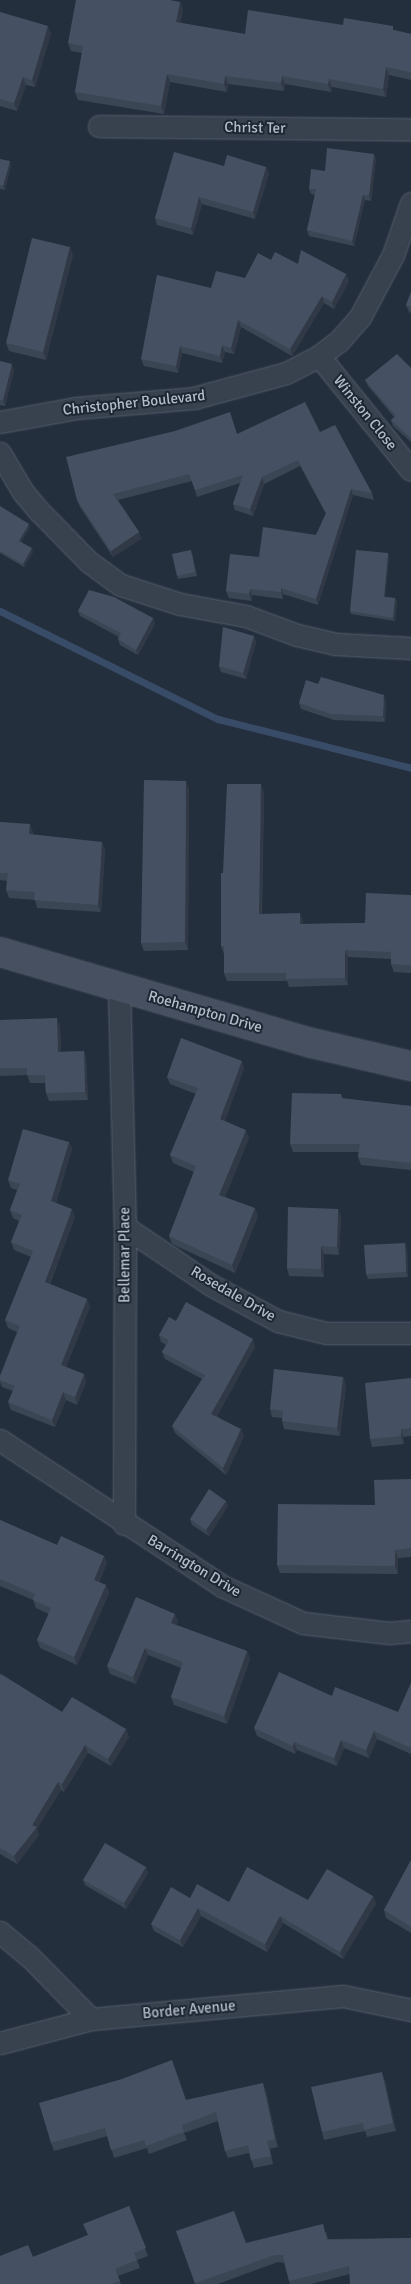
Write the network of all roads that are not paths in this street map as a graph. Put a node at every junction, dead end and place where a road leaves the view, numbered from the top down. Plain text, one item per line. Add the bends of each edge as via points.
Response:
1 (99, 126) dead end
2 (411, 129) edge
3 (410, 213) edge
4 (319, 356) junction
5 (0, 422) edge
6 (0, 453) edge
7 (411, 470) edge
8 (411, 648) edge
9 (0, 952) edge
10 (119, 986) junction
11 (411, 1066) edge
12 (125, 1227) junction
13 (411, 1333) edge
14 (0, 1440) edge
15 (124, 1524) junction
16 (411, 1631) edge
17 (0, 1932) edge
18 (411, 2010) edge
19 (91, 2019) junction
20 (0, 2043) edge

1 - 2 street, Christ Ter
3 - 4 street, Christopher Boulevard via 393,255 360,317 339,341
4 - 5 street, Christopher Boulevard via 286,373 243,388 194,398 76,408
4 - 7 street, Winston Close
6 - 8 street via 23,492 40,512 89,562 121,585 180,604 246,616 297,635 335,644
9 - 10 street, Roehampton Drive
10 - 11 street, Roehampton Drive via 312,1043
10 - 12 street, Bellemar Place
12 - 13 street, Rosedale Drive via 211,1284 278,1321 326,1333
12 - 15 street, Bellemar Place
14 - 15 street, Barrington Drive
15 - 16 street, Barrington Drive via 222,1586 303,1623 389,1634
17 - 19 street via 29,1956
18 - 19 street, Border Avenue via 343,1996
19 - 20 street, Border Avenue

